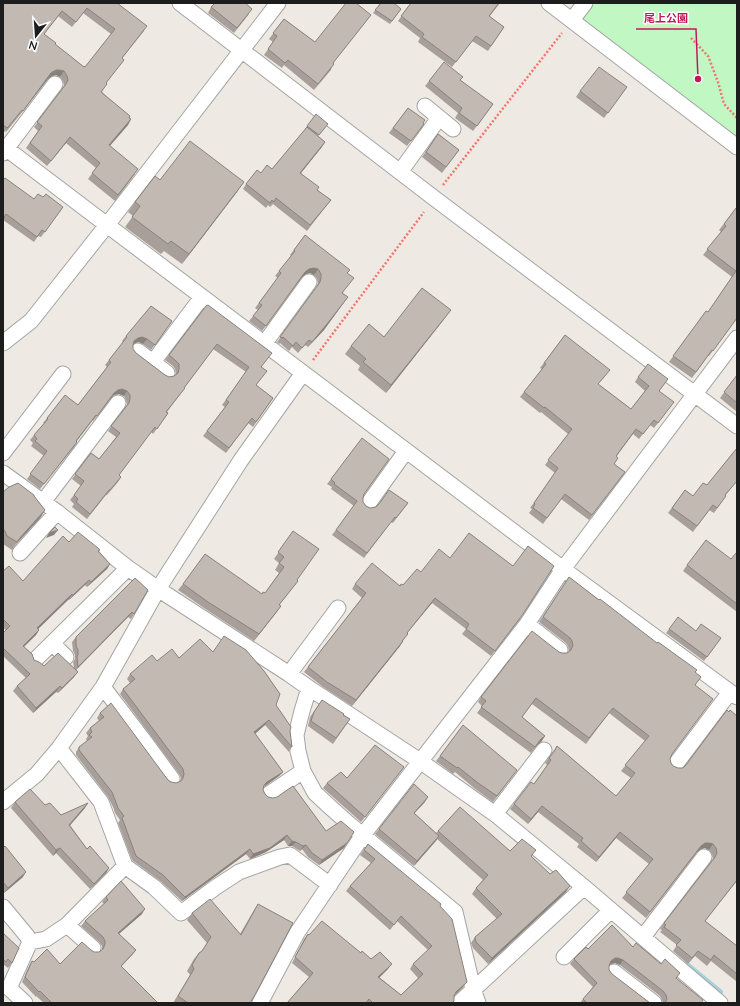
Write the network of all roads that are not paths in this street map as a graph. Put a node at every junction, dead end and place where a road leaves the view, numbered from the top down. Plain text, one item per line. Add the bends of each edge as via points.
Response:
1 (180, 3) edge
2 (278, 3) edge
3 (549, 3) edge
4 (585, 3) edge
5 (572, 20) junction
6 (242, 50) junction
7 (54, 84) dead end
8 (424, 106) dead end
9 (439, 118) junction
10 (453, 129) dead end
11 (737, 147) edge
12 (4, 149) edge
13 (400, 172) junction
14 (107, 225) junction
15 (309, 282) dead end
16 (202, 297) junction
17 (737, 338) edge
18 (3, 343) edge
19 (264, 344) junction
20 (138, 351) dead end
21 (153, 362) junction
22 (168, 373) dead end
23 (63, 374) dead end
24 (304, 374) junction
25 (694, 394) junction
26 (118, 403) dead end
27 (737, 426) edge
28 (406, 451) junction
29 (3, 453) edge
30 (3, 473) edge
31 (46, 499) junction
32 (368, 504) dead end
33 (58, 512) junction
34 (20, 553) edge
35 (128, 568) junction
36 (563, 569) junction
37 (158, 589) junction
38 (338, 608) dead end
39 (527, 624) junction
40 (52, 643) junction
41 (560, 650) dead end
42 (66, 657) dead end
43 (37, 658) dead end
44 (292, 670) junction
45 (103, 687) junction
46 (310, 688) junction
47 (734, 694) edge
48 (58, 748) junction
49 (544, 750) dead end
50 (420, 761) junction
51 (675, 765) edge
52 (303, 771) junction
53 (172, 779) dead end
54 (269, 794) dead end
55 (3, 802) edge
56 (495, 814) junction
57 (363, 835) junction
58 (704, 857) dead end
59 (125, 866) junction
60 (330, 885) junction
61 (584, 887) junction
62 (3, 907) edge
63 (611, 910) junction
64 (68, 925) junction
65 (643, 937) junction
66 (30, 942) junction
67 (93, 948) dead end
68 (564, 957) dead end
69 (614, 972) dead end
70 (475, 996) edge
71 (716, 1002) edge
72 (25, 1003) edge
73 (260, 1003) edge
74 (458, 1003) edge
75 (654, 1003) edge

1 - 6 street
2 - 6 street
3 - 5 street
4 - 5 street
5 - 11 street
6 - 13 street
6 - 14 street
7 - 12 street
8 - 9 street
9 - 10 street
9 - 13 street
12 - 14 street
13 - 25 street
14 - 16 street
14 - 18 street via 31,321
15 - 19 street
16 - 19 street
16 - 21 street
17 - 25 street
19 - 24 street
20 - 21 street
21 - 22 street
23 - 29 street
24 - 28 street
24 - 37 street via 241,460
25 - 27 street
25 - 36 street
26 - 31 street
28 - 32 street
28 - 36 street
30 - 31 street
31 - 33 street
33 - 34 street
33 - 35 street
35 - 37 street
35 - 40 street
36 - 39 street
36 - 47 street
37 - 44 street
37 - 45 street
38 - 44 street
39 - 41 street
39 - 50 street
40 - 42 street
40 - 43 street
44 - 46 street
45 - 48 street
45 - 53 street
46 - 50 street
46 - 52 street via 296,735
47 - 51 street
48 - 55 street via 37,774
48 - 59 street via 101,802
49 - 56 street
50 - 56 street
50 - 57 street
52 - 54 street
52 - 57 street via 315,793
56 - 61 street
57 - 60 street
57 - 70 street via 455,912
58 - 65 street
59 - 60 street via 154,887 181,913 239,872 290,855
59 - 64 street
60 - 73 street via 298,933
61 - 63 street
61 - 70 street
62 - 66 street
63 - 65 street
63 - 68 street
64 - 66 street via 46,939
64 - 67 street
65 - 71 street
66 - 72 street via 9,988
69 - 75 street
70 - 74 street

